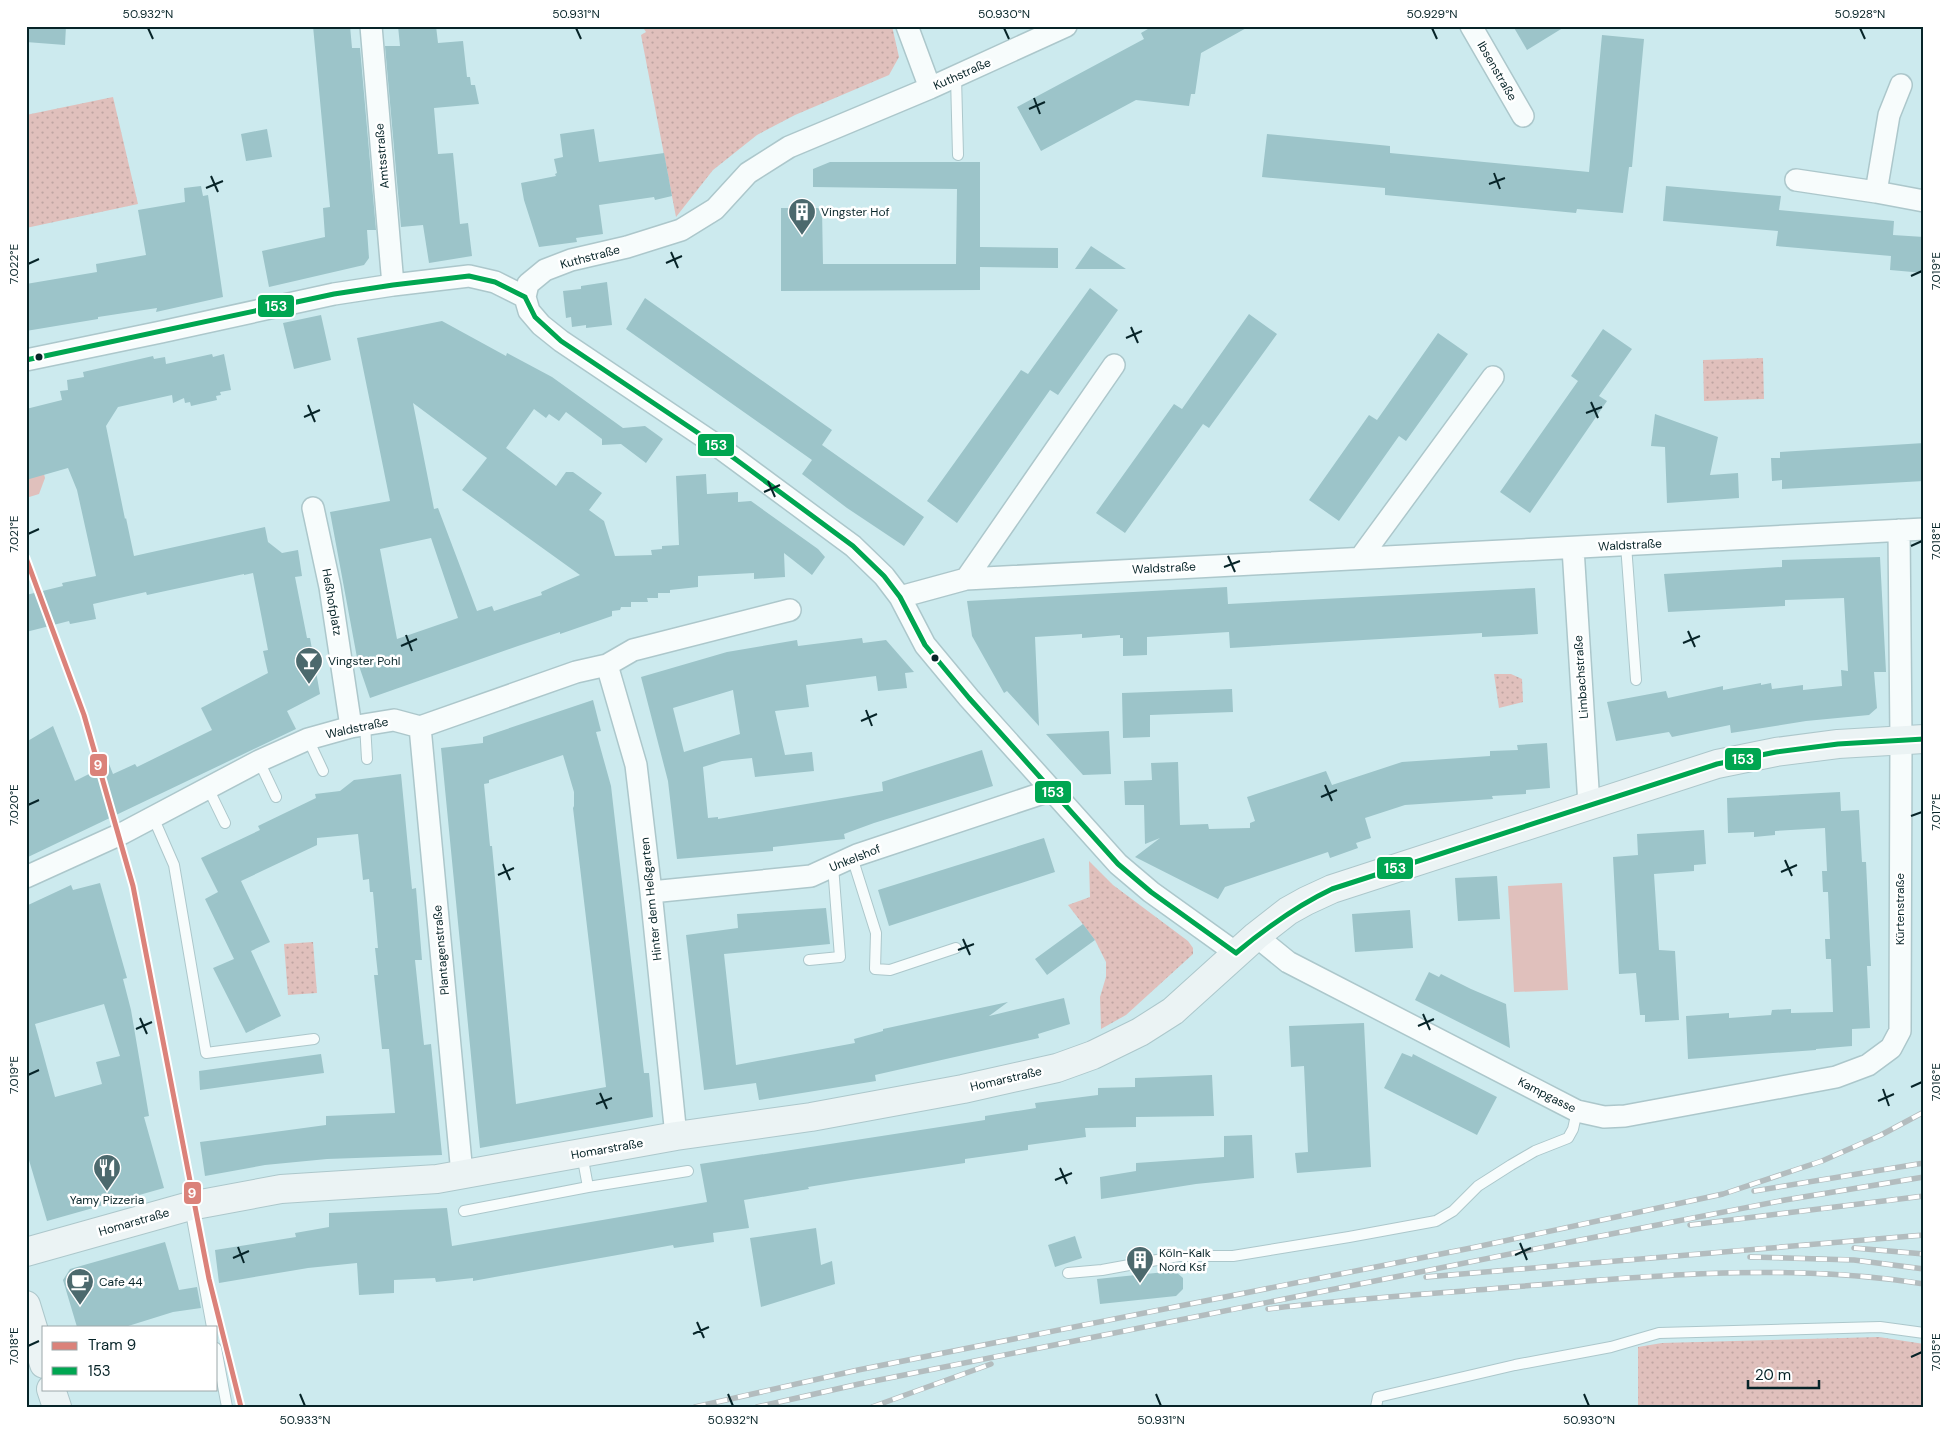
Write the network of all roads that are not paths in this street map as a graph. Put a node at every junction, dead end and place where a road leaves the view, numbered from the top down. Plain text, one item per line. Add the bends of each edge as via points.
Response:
1 (370, 26) edge
2 (907, 26) edge
3 (1066, 26) edge
4 (1471, 26) edge
5 (956, 77) junction
6 (1901, 85) dead end
7 (930, 88) junction
8 (1524, 116) dead end
9 (958, 155) dead end
10 (1796, 180) dead end
11 (1876, 192) junction
12 (1924, 201) edge
13 (392, 285) junction
14 (525, 298) junction
15 (26, 360) edge
16 (1114, 366) dead end
17 (1493, 377) dead end
18 (313, 508) dead end
19 (1924, 529) edge
20 (1898, 530) junction
21 (1626, 545) junction
22 (1573, 548) junction
23 (1361, 557) junction
24 (966, 579) junction
25 (900, 597) junction
26 (790, 610) dead end
27 (607, 666) junction
28 (1636, 680) dead end
29 (358, 726) junction
30 (420, 727) junction
31 (308, 739) junction
32 (1912, 739) edge
33 (368, 759) dead end
34 (259, 762) junction
35 (323, 771) dead end
36 (208, 788) junction
37 (1052, 790) junction
38 (276, 797) dead end
39 (1589, 805) junction
40 (153, 817) junction
41 (225, 823) dead end
42 (842, 862) junction
43 (26, 877) edge
44 (651, 892) junction
45 (1246, 945) junction
46 (956, 948) dead end
47 (809, 960) dead end
48 (314, 1039) dead end
49 (1868, 1065) joint
50 (1577, 1112) junction
51 (676, 1136) junction
52 (582, 1153) junction
53 (688, 1171) dead end
54 (462, 1174) junction
55 (588, 1187) junction
56 (190, 1206) junction
57 (464, 1211) dead end
58 (26, 1252) edge
59 (1068, 1274) dead end
60 (26, 1305) edge
61 (212, 1326) edge
62 (1924, 1333) edge
63 (42, 1357) edge
64 (218, 1359) edge
65 (51, 1390) edge
66 (57, 1407) edge
67 (227, 1407) edge
68 (1376, 1407) edge

1 - 13 street, Amtsstraße
2 - 7 street
3 - 5 street, Kuthstraße
4 - 8 street, Ibsenstraße
5 - 7 street, Kuthstraße
5 - 9 lane
6 - 11 street via 1889,115
7 - 14 street, Kuthstraße via 789,147 748,173 715,210 681,230 545,270 528,284
10 - 11 street
11 - 12 street
13 - 14 street via 469,276 495,282
13 - 15 street via 325,296
14 - 25 street, Kampgasse via 529,311 561,341 719,447 853,546
16 - 24 street
17 - 23 street
18 - 29 street, Heßhofplatz
19 - 20 street, Waldstraße
20 - 21 street, Waldstraße
20 - 32 street
21 - 22 street, Waldstraße
21 - 28 lane
22 - 23 street, Waldstraße
22 - 39 street, Limbachstraße
23 - 24 street, Waldstraße
24 - 25 street, Waldstraße
25 - 37 street, Kampgasse via 925,645 968,698
26 - 27 street via 633,650
27 - 30 street via 576,672
27 - 44 street, Hinter dem Heßgarten via 636,765
29 - 30 street, Waldstraße via 394,720
29 - 31 street, Waldstraße
29 - 33 lane
30 - 54 street, Plantagenstraße
31 - 34 street, Waldstraße
31 - 35 lane
32 - 39 street, Homarstraße via 1838,744 1716,764
32 - 49 street, Kürtenstraße via 1900,1031 1891,1048
34 - 36 street, Waldstraße
34 - 38 lane
36 - 40 street, Waldstraße
36 - 41 lane
37 - 42 street, Unkelshof
37 - 45 street, Kampgasse via 1135,880
39 - 45 street, Homarstraße via 1332,889 1288,911
40 - 43 street, Waldstraße
40 - 48 lane via 174,865 206,1053
42 - 44 street, Unkelshof via 811,876
42 - 46 lane via 876,933 875,969 890,970
42 - 47 lane via 840,957
44 - 51 street, Hinter dem Heßgarten
45 - 50 street, Kampgasse via 1288,962
45 - 51 street, Homarstraße via 1174,1011 1093,1055 1057,1068 811,1117
49 - 50 street, Kampgasse via 1836,1077 1625,1116 1604,1117
50 - 59 lane via 1568,1138 1511,1165 1478,1186 1453,1211 1436,1221 1233,1256 1179,1256
51 - 52 street, Homarstraße
52 - 54 street, Homarstraße
52 - 55 lane
53 - 55 lane
54 - 56 street, Homarstraße via 437,1180 281,1189
55 - 57 lane
56 - 58 street, Homarstraße
56 - 61 lane
60 - 63 street
62 - 68 lane via 1880,1327 1659,1332 1611,1347 1414,1387 1378,1397
64 - 67 lane
65 - 66 street

